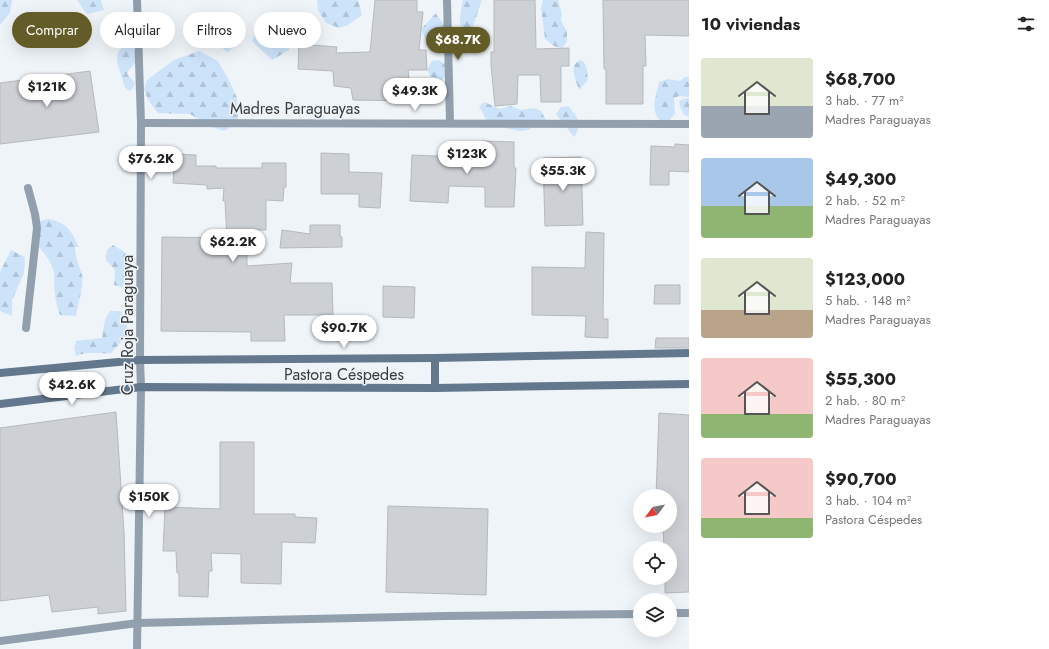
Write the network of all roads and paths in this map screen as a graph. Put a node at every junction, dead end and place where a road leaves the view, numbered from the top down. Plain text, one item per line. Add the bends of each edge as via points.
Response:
1 (138, 0) edge
2 (447, 0) edge
3 (141, 122) junction
4 (450, 122) junction
5 (689, 124) edge
6 (28, 188) dead end
7 (26, 328) dead end
8 (689, 353) edge
9 (434, 358) junction
10 (140, 360) junction
11 (0, 373) edge
12 (689, 384) edge
13 (141, 387) junction
14 (435, 388) junction
15 (0, 404) edge
16 (677, 613) edge
17 (689, 613) edge
18 (633, 614) edge
19 (138, 623) junction
20 (0, 641) edge
21 (137, 649) edge

1 - 3 street, Cruz Roja Paraguaya
2 - 4 street
3 - 4 street, Madres Paraguayas
3 - 10 street, Cruz Roja Paraguaya
4 - 5 street, Madres Paraguayas
6 - 7 street via 36,228
8 - 9 main road, Pastora Céspedes
9 - 10 main road, Pastora Céspedes
9 - 14 main road
10 - 11 main road, Pastora Céspedes
10 - 13 street, Cruz Roja Paraguaya
12 - 14 main road, Pastora Céspedes
13 - 14 main road, Pastora Céspedes
13 - 15 main road, Pastora Céspedes
13 - 19 street, Cruz Roja Paraguaya
16 - 17 street
18 - 19 street
19 - 20 street
19 - 21 street, Cruz Roja Paraguaya

